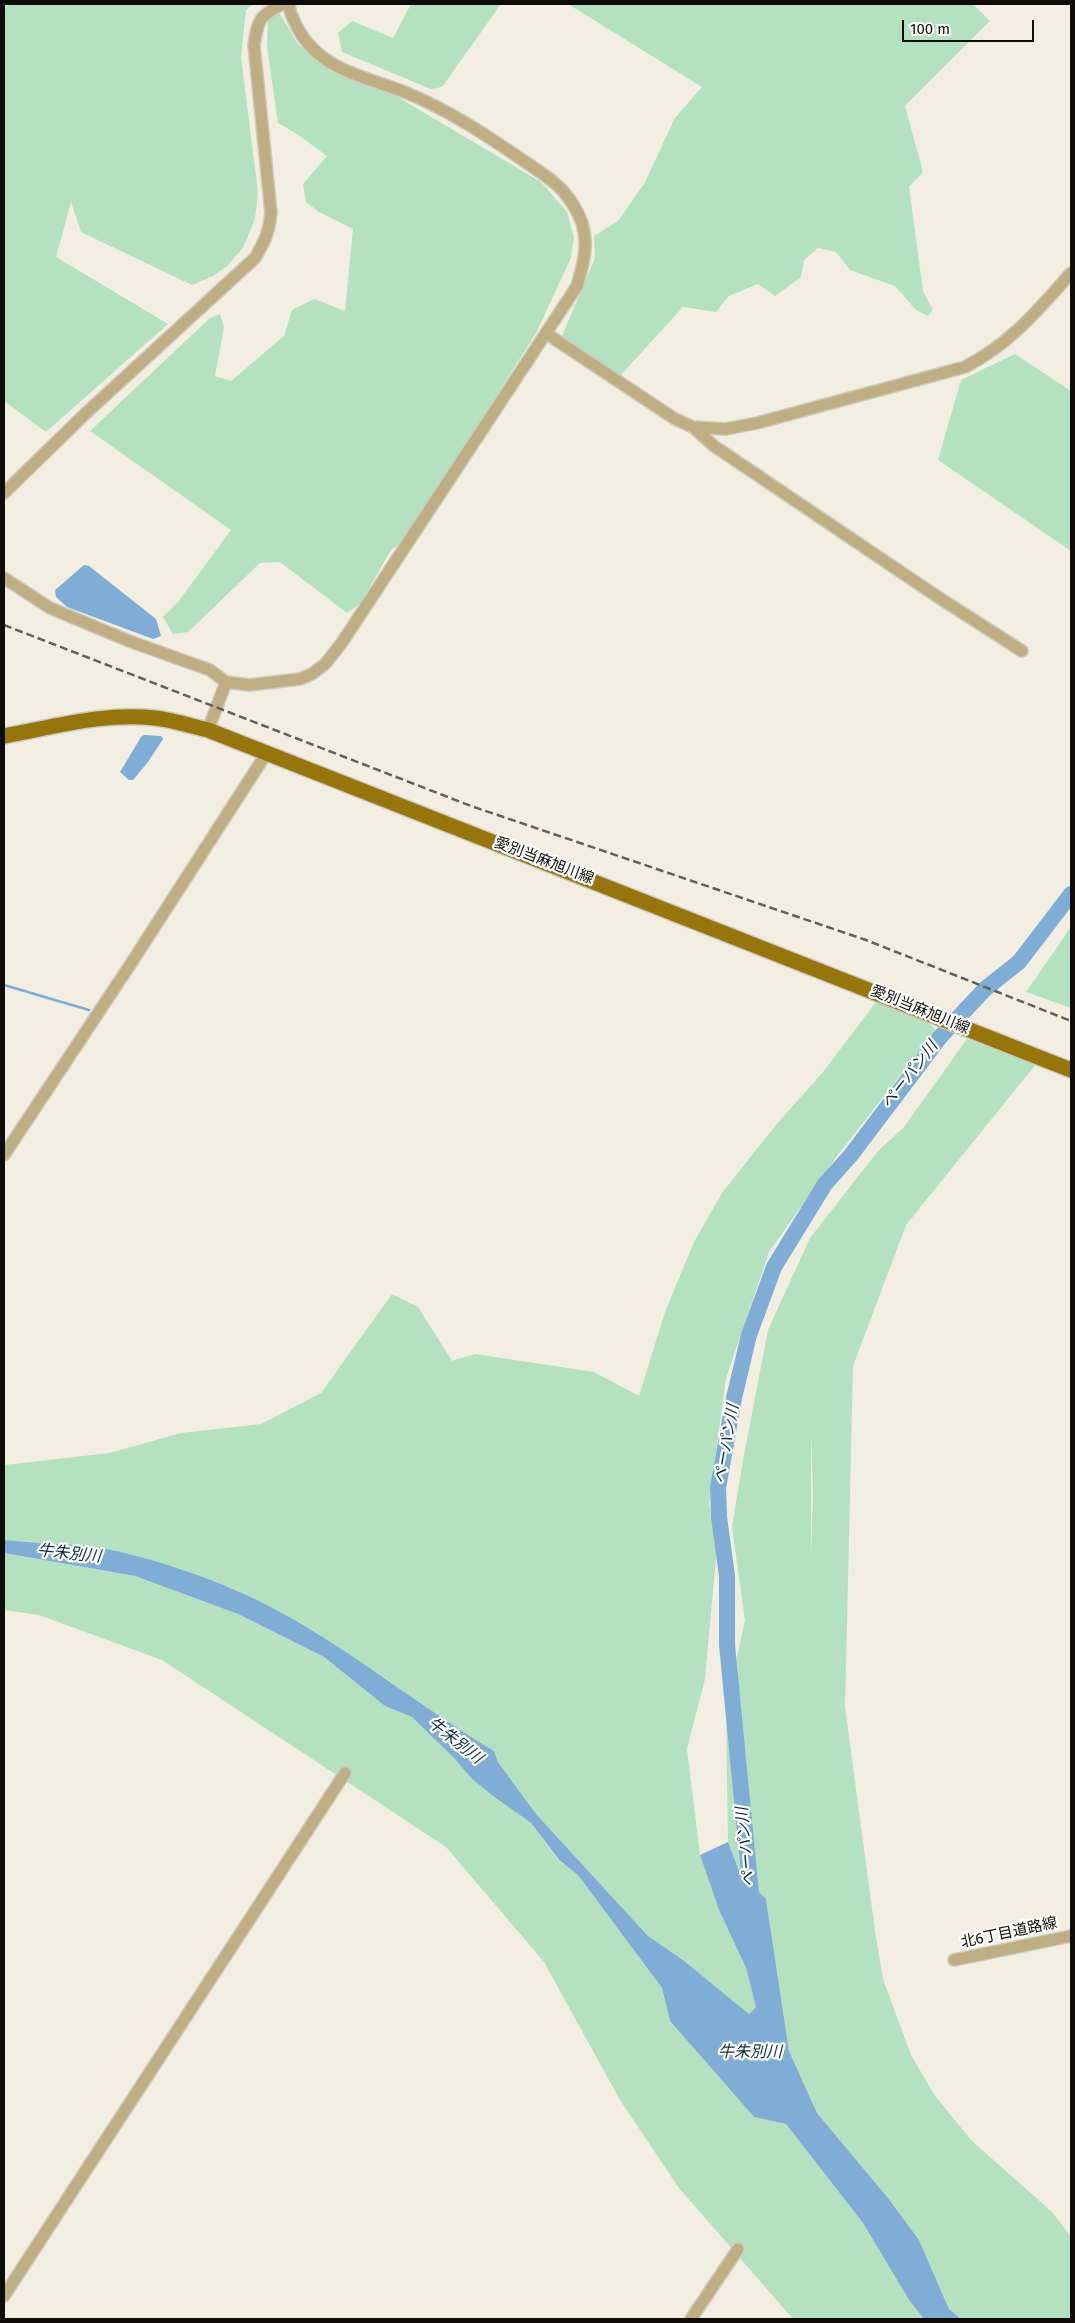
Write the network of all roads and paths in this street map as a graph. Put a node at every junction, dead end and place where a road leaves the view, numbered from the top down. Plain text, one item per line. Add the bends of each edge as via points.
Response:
1 (282, 4) edge
2 (288, 4) edge
3 (1071, 273) edge
4 (547, 334) junction
5 (692, 427) junction
6 (4, 492) edge
7 (4, 578) edge
8 (1022, 651) dead end
9 (226, 682) junction
10 (208, 730) junction
11 (4, 736) edge
12 (266, 754) junction
13 (1071, 1070) edge
14 (4, 1155) edge
15 (345, 1773) dead end
16 (1071, 1936) edge
17 (954, 1960) dead end
18 (738, 2249) dead end
19 (4, 2296) edge
20 (691, 2319) edge

1 - 6 street via 266,12 257,22 254,45 271,213 269,232 263,244 255,258
2 - 4 street via 302,37 327,62 443,110 494,140 563,191 582,223 585,258 576,286
3 - 5 street via 1012,337 965,367 757,423 726,429
4 - 5 street
4 - 9 street via 325,664 300,679 249,685
5 - 8 street via 714,446
7 - 9 street via 50,608 210,670
9 - 10 street
10 - 11 main road, 愛別当麻旭川線 via 156,718 127,716
10 - 12 main road, 愛別当麻旭川線
12 - 13 main road, 愛別当麻旭川線
12 - 14 street
15 - 19 street
16 - 17 street, 北6丁目道路線
18 - 20 street

